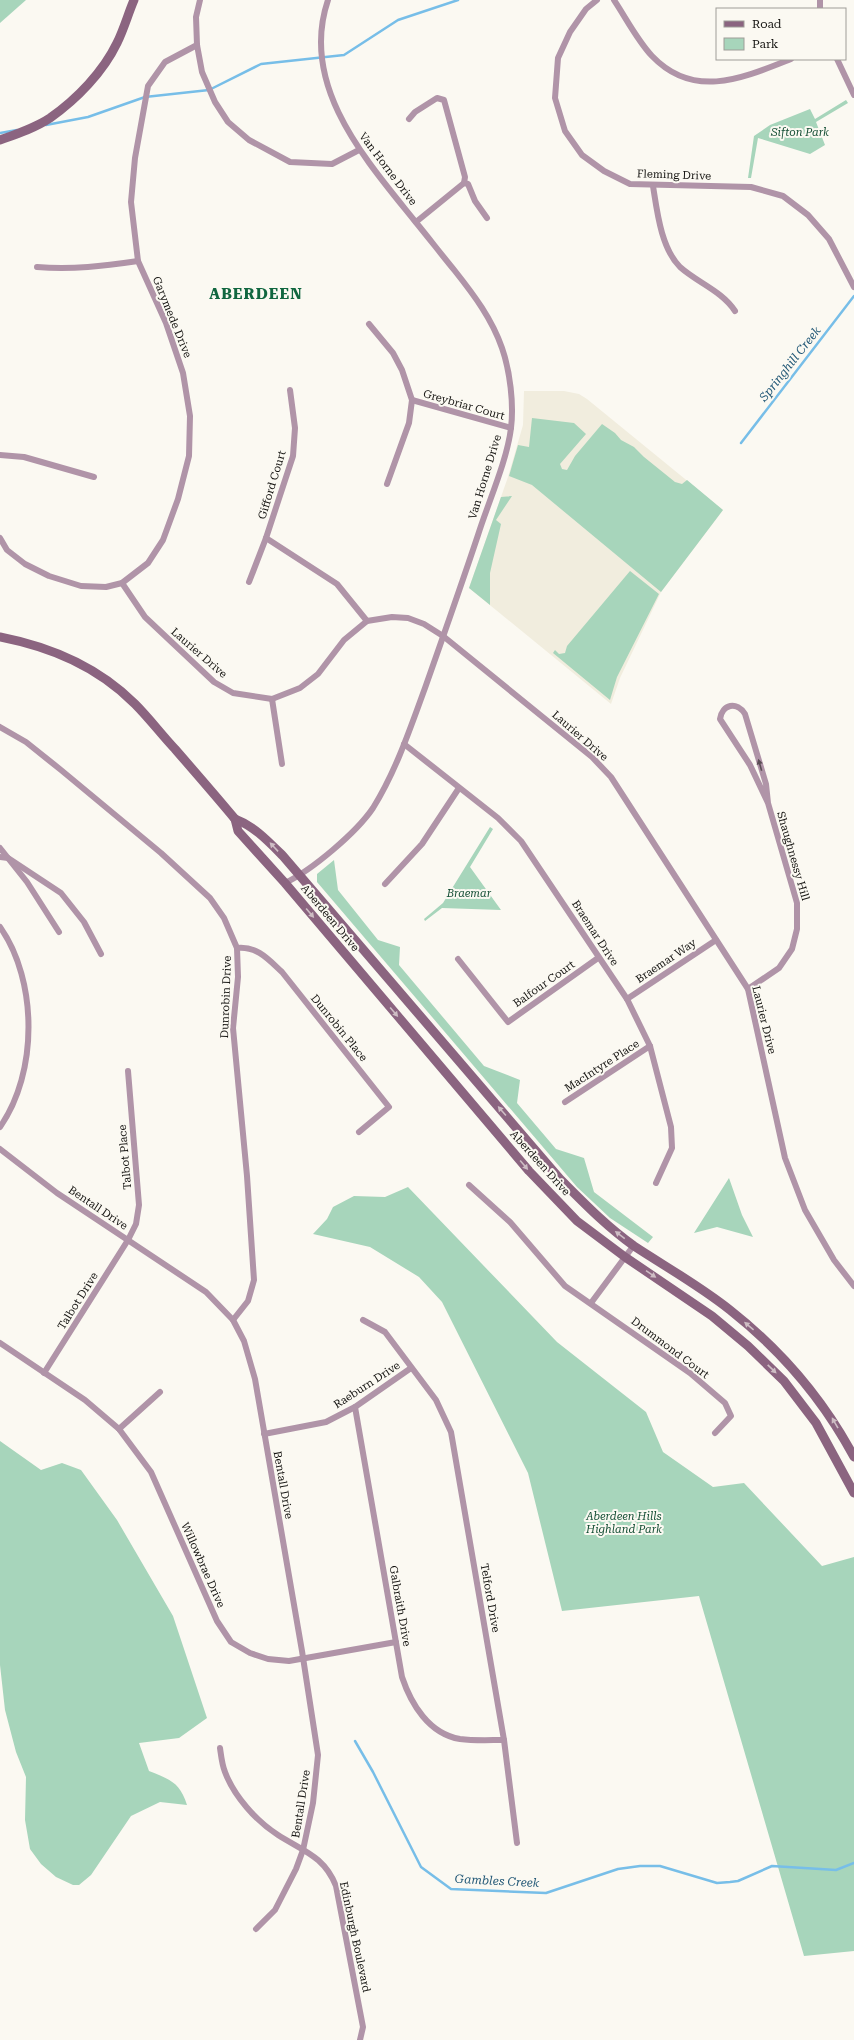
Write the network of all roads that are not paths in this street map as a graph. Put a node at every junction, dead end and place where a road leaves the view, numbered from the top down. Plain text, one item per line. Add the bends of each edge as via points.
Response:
1 (130, 0) edge
2 (134, 0) edge
3 (200, 0) edge
4 (328, 0) edge
5 (597, 0) edge
6 (614, 0) edge
7 (126, 17) junction
8 (197, 45) junction
9 (789, 60) edge
10 (837, 60) edge
11 (854, 95) edge
12 (409, 119) dead end
13 (0, 140) edge
14 (359, 150) junction
15 (464, 183) junction
16 (653, 186) junction
17 (487, 218) dead end
18 (416, 222) junction
19 (138, 261) junction
20 (38, 267) dead end
21 (854, 287) edge
22 (735, 311) dead end
23 (370, 324) dead end
24 (290, 390) dead end
25 (412, 400) junction
26 (511, 428) junction
27 (0, 455) edge
28 (94, 477) dead end
29 (388, 484) dead end
30 (0, 538) edge
31 (266, 538) junction
32 (122, 582) junction
33 (249, 582) dead end
34 (367, 621) junction
35 (443, 636) junction
36 (0, 637) edge
37 (272, 699) junction
38 (0, 727) edge
39 (404, 744) junction
40 (282, 764) dead end
41 (459, 788) junction
42 (768, 803) junction
43 (235, 819) junction
44 (0, 848) edge
45 (0, 857) edge
46 (8, 858) junction
47 (299, 876) junction
48 (285, 883) junction
49 (385, 884) dead end
50 (0, 927) edge
51 (59, 932) dead end
52 (716, 940) junction
53 (237, 948) junction
54 (101, 954) dead end
55 (598, 958) junction
56 (458, 959) dead end
57 (748, 989) junction
58 (627, 999) junction
59 (650, 1046) junction
60 (128, 1071) dead end
61 (565, 1102) dead end
62 (0, 1127) edge
63 (359, 1132) dead end
64 (0, 1149) edge
65 (656, 1183) dead end
66 (469, 1185) dead end
67 (128, 1240) junction
68 (634, 1245) junction
69 (625, 1257) junction
70 (854, 1286) edge
71 (592, 1303) junction
72 (234, 1320) junction
73 (363, 1320) dead end
74 (0, 1343) edge
75 (411, 1368) junction
76 (44, 1373) junction
77 (160, 1392) dead end
78 (355, 1407) junction
79 (119, 1429) junction
80 (715, 1433) dead end
81 (264, 1434) junction
82 (854, 1457) edge
83 (854, 1493) edge
84 (396, 1642) junction
85 (304, 1660) junction
86 (504, 1740) junction
87 (220, 1748) dead end
88 (517, 1843) dead end
89 (303, 1850) junction
90 (256, 1929) dead end
91 (360, 2040) edge

1 - 7 main road
2 - 7 main road
3 - 8 street via 196,17
4 - 14 street, Van Horne Drive via 321,50 327,86 337,112
5 - 16 street, Fleming Drive via 586,9 570,32 558,58 555,98 565,131 582,155 604,172 630,184
6 - 9 street via 652,55 670,71 687,79 717,83 749,76
7 - 13 main road via 117,43 78,95 50,118
8 - 14 street via 202,72 215,102 228,122 249,140 290,162 332,164
8 - 19 street, Garymede Drive via 165,62 148,86 135,158 131,202
10 - 11 street
12 - 15 street via 414,112 437,98 444,100 465,177
14 - 18 street, Van Horne Drive
15 - 17 street via 468,184 475,201
15 - 18 street
16 - 21 street, Fleming Drive via 751,187 783,196 808,215 829,239
16 - 22 street via 659,222 667,246 680,266 729,301
18 - 26 street, Van Horne Drive via 485,311 502,348 510,382
19 - 20 street via 88,268
19 - 32 street, Garymede Drive via 166,323 183,373 190,416 189,456 178,499 163,540 148,563
23 - 25 street, Greybriar Court via 393,353
24 - 31 street, Gifford Court via 295,428 294,456
25 - 26 street, Greybriar Court
25 - 29 street, Greybriar Court via 409,423
26 - 35 street, Van Horne Drive
27 - 28 street via 24,457
30 - 32 street, Garymede Drive via 7,550 25,564 50,576 81,586 106,587
31 - 33 street, Gifford Court
31 - 34 street via 338,584
32 - 37 street, Laurier Drive via 145,617 214,682 233,693
34 - 35 street, Laurier Drive via 392,617 408,618
34 - 37 street, Laurier Drive via 344,640 318,674 301,688
35 - 39 street, Van Horne Drive
35 - 52 street, Laurier Drive via 592,757 606,772
36 - 43 main road, Aberdeen Drive via 48,648 89,668 109,682 135,704
37 - 40 street
38 - 53 street, Dunrobin Drive via 26,742 61,770 161,853 204,893 224,918
39 - 41 street, Braemar Drive
39 - 47 street, Van Horne Drive via 388,782 371,811 353,832
41 - 49 street via 422,844
41 - 55 street, Braemar Drive via 498,818 521,841
42 -> 42 street, Shaughnessy Hill via 766,784 745,714 736,705 730,705 721,713 723,725 750,765
42 - 57 street, Shaughnessy Hill via 797,903 797,929 792,949 779,968
47 -> 43 main road, Aberdeen Drive via 266,838 248,824
43 - 48 main road, Aberdeen Drive via 238,832
44 - 46 street
45 - 46 street
46 - 51 street via 27,882
46 - 54 street via 61,893 84,922
47 - 48 street, Van Horne Drive
68 -> 47 main road, Aberdeen Drive via 599,1219 560,1179
48 -> 69 main road, Aberdeen Drive via 529,1171 577,1221
50 - 62 street via 20,971 28,1001 29,1038 19,1088
52 - 57 street, Laurier Drive
52 - 58 street, Braemar Way
53 - 63 street, Dunrobin Place via 248,947 267,958 282,972 389,1107
53 - 72 street, Dunrobin Drive via 238,977 233,1028 254,1280 248,1301
55 - 56 street, Balfour Court via 508,1022
55 - 58 street, Braemar Drive
57 - 70 street, Laurier Drive via 785,1158 805,1210 834,1260
58 - 59 street, Braemar Drive
59 - 61 street, MacIntyre Place
59 - 65 street, Braemar Drive via 671,1127 672,1148
60 - 67 street, Talbot Place via 139,1205 136,1224
64 - 67 street, Bentall Drive via 57,1193
66 - 71 street, Drummond Court via 510,1222 565,1286
67 - 72 street, Bentall Drive via 206,1292
67 - 76 street, Talbot Drive
68 - 69 street
82 -> 68 main road, Aberdeen Drive via 832,1418 800,1376 758,1334 729,1309
69 - 71 street
69 -> 83 main road, Aberdeen Drive via 712,1316 784,1381 816,1423
71 - 80 street, Drummond Court via 690,1373 724,1403 731,1416
72 - 81 street, Bentall Drive via 244,1341 255,1378
73 - 75 street, Telford Drive via 385,1332
74 - 76 street, Willowbrae Drive
75 - 78 street, Raeburn Drive
75 - 86 street, Telford Drive via 436,1400 451,1432
76 - 79 street, Willowbrae Drive via 85,1400
77 - 79 street
78 - 81 street, Raeburn Drive via 326,1422
78 - 84 street, Galbraith Drive
79 - 85 street, Willowbrae Drive via 151,1472 218,1621 231,1642 250,1653 268,1658
81 - 85 street, Bentall Drive
84 - 85 street, Willowbrae Drive
84 - 86 street, Galbraith Drive via 407,1691 414,1706 427,1721 441,1732 459,1739
85 - 89 street, Bentall Drive via 318,1756 313,1802
86 - 88 street, Telford Drive
87 - 89 street, Edinburgh Boulevard via 224,1772 252,1813 278,1835
89 - 90 street, Bentall Drive via 275,1910
89 - 91 street, Edinburgh Boulevard via 330,1872 336,1886 363,2027

